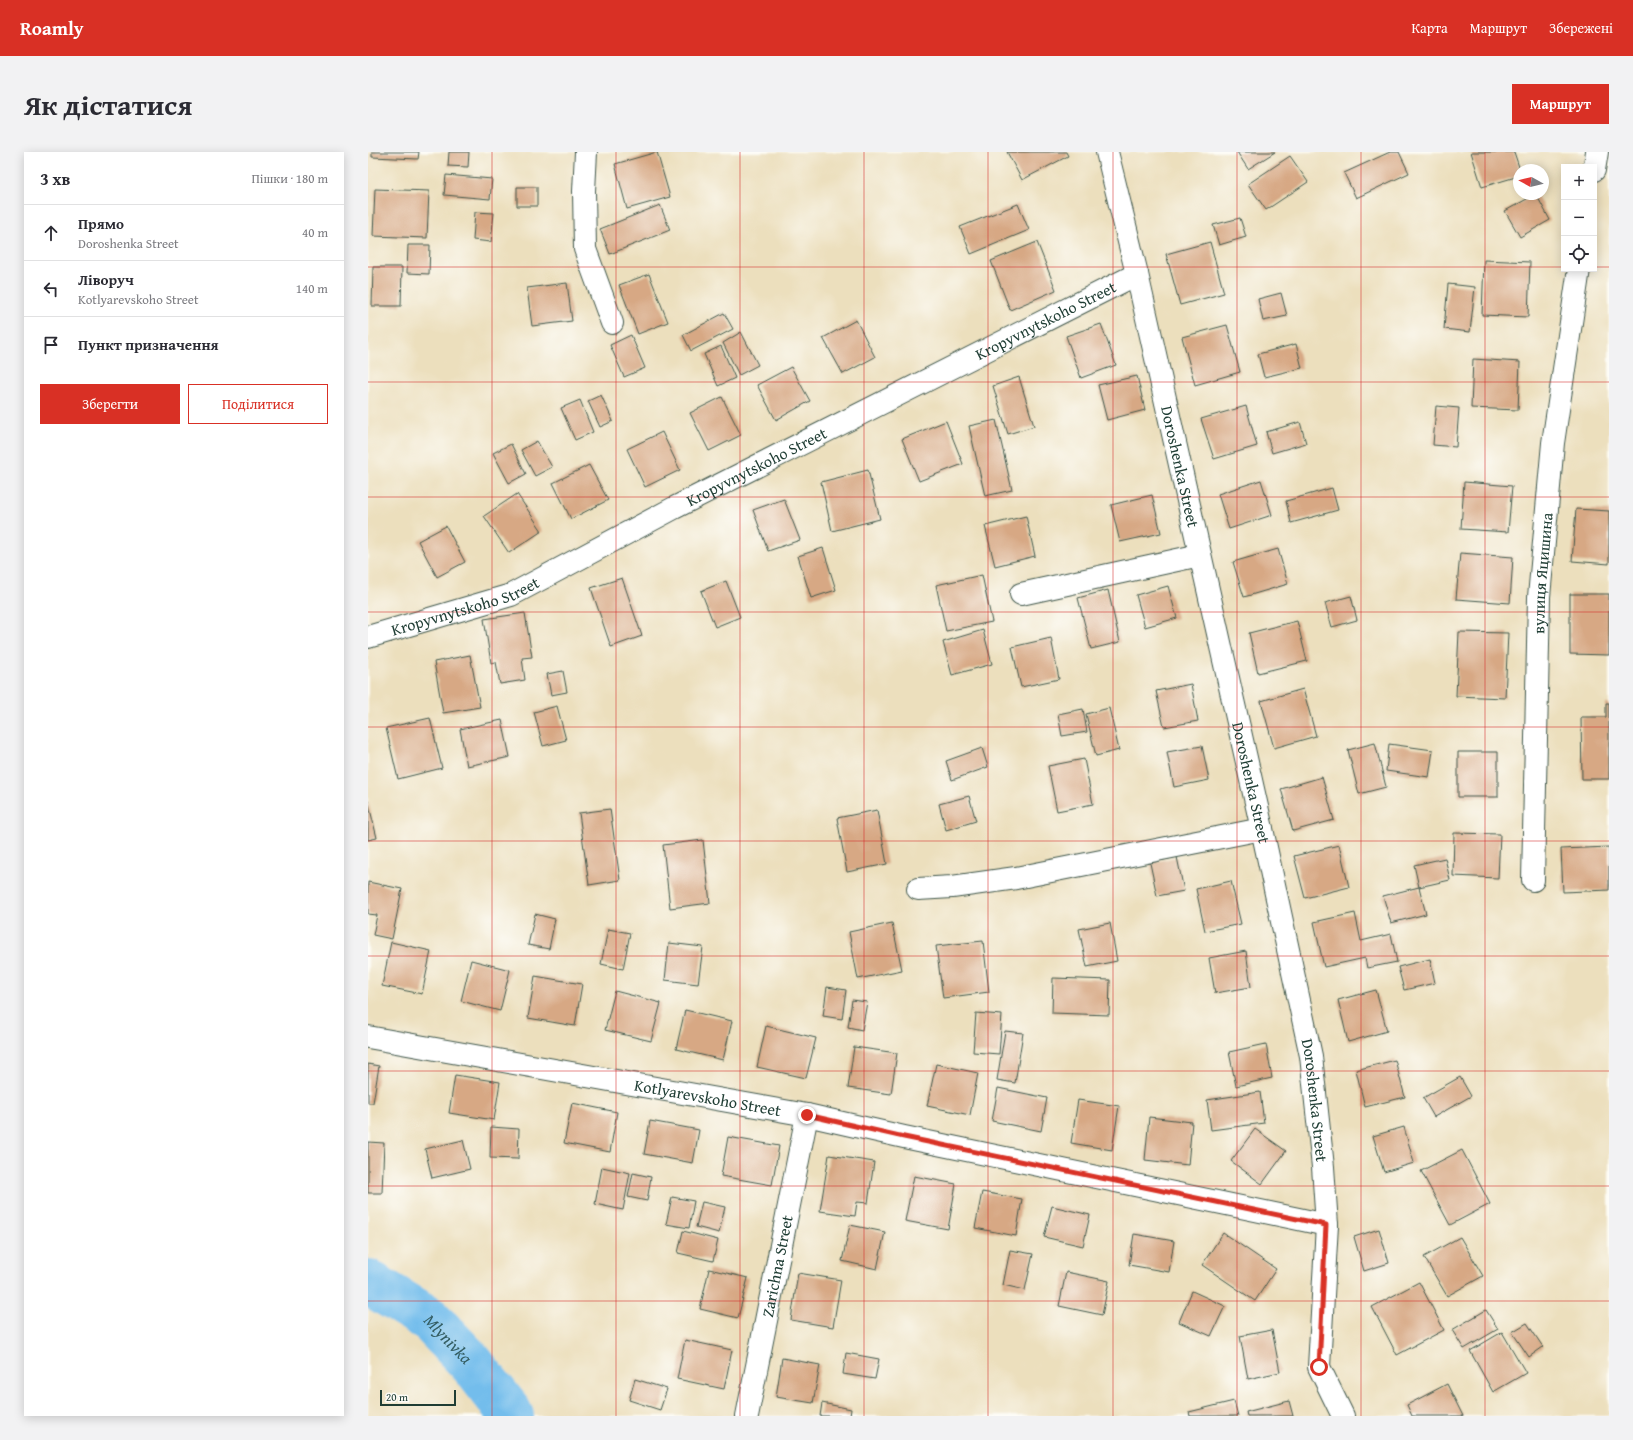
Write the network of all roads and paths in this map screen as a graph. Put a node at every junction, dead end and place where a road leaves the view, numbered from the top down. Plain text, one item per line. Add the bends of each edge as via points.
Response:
1 (586, 152) edge
2 (1107, 152) edge
3 (1597, 152) edge
4 (1595, 164) edge
5 (1579, 272) edge
6 (1137, 274) junction
7 (612, 323) dead end
8 (1200, 555) junction
9 (1021, 594) dead end
10 (368, 638) edge
11 (1262, 829) junction
12 (1533, 880) dead end
13 (918, 889) dead end
14 (368, 1037) edge
15 (807, 1115) junction
16 (1326, 1225) junction
17 (747, 1416) edge
18 (1342, 1416) edge

1 - 7 street via 585,249
2 - 6 street, Doroshenka Street
3 - 4 street
5 - 12 street, вулиця Яцишина via 1553,443 1539,597
6 - 8 street, Doroshenka Street
6 - 10 street, Kropyvnytskoho Street via 674,508 511,595
8 - 9 street
8 - 11 street, Doroshenka Street
11 - 13 street via 1016,878
11 - 16 street, Doroshenka Street via 1311,1056 1323,1167
14 - 15 street, Kotlyarevskoho Street
15 - 16 street, Kotlyarevskoho Street
15 - 17 street, Zarichna Street
16 - 18 street, Doroshenka Street via 1319,1367

